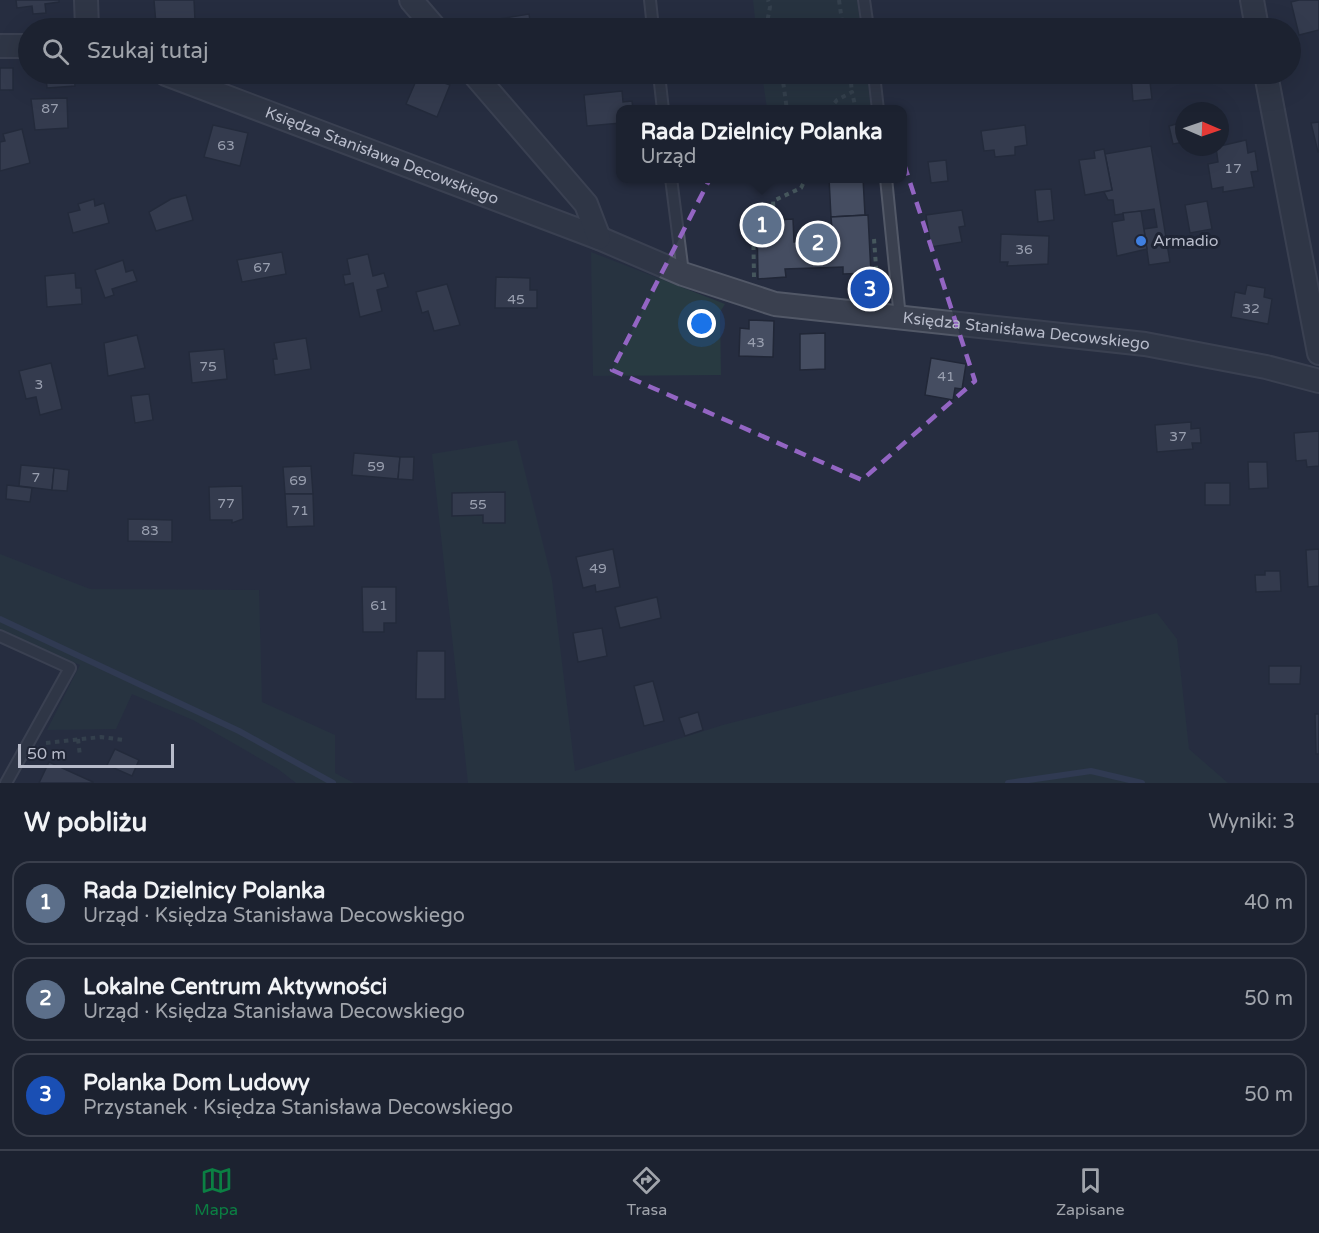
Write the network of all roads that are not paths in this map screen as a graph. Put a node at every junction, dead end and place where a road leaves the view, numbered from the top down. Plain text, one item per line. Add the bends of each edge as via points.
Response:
1 (86, 0) edge
2 (411, 0) edge
3 (650, 0) edge
4 (864, 0) edge
5 (1252, 0) edge
6 (87, 18) edge
7 (426, 18) edge
8 (652, 18) edge
9 (867, 18) edge
10 (1255, 18) edge
11 (0, 46) edge
12 (18, 46) edge
13 (192, 84) edge
14 (483, 84) edge
15 (660, 84) edge
16 (875, 84) edge
17 (1268, 84) edge
18 (662, 105) edge
19 (877, 105) edge
20 (673, 183) edge
21 (886, 183) edge
22 (599, 238) junction
23 (683, 274) junction
24 (900, 318) junction
25 (1319, 353) edge
26 (1319, 381) edge
27 (0, 636) edge
28 (6, 783) edge

1 - 6 street
2 - 7 street
3 - 8 lane
4 - 9 lane
5 - 10 street
11 - 12 street
13 - 22 street, Księdza Stanisława Decowskiego
14 - 22 street via 586,204
15 - 18 lane
16 - 19 lane
17 - 25 street
20 - 23 lane
21 - 24 lane
22 - 23 street, Księdza Stanisława Decowskiego
23 - 24 street, Księdza Stanisława Decowskiego via 775,304
24 - 26 street, Księdza Stanisława Decowskiego via 1145,344
27 - 28 lane via 70,668

